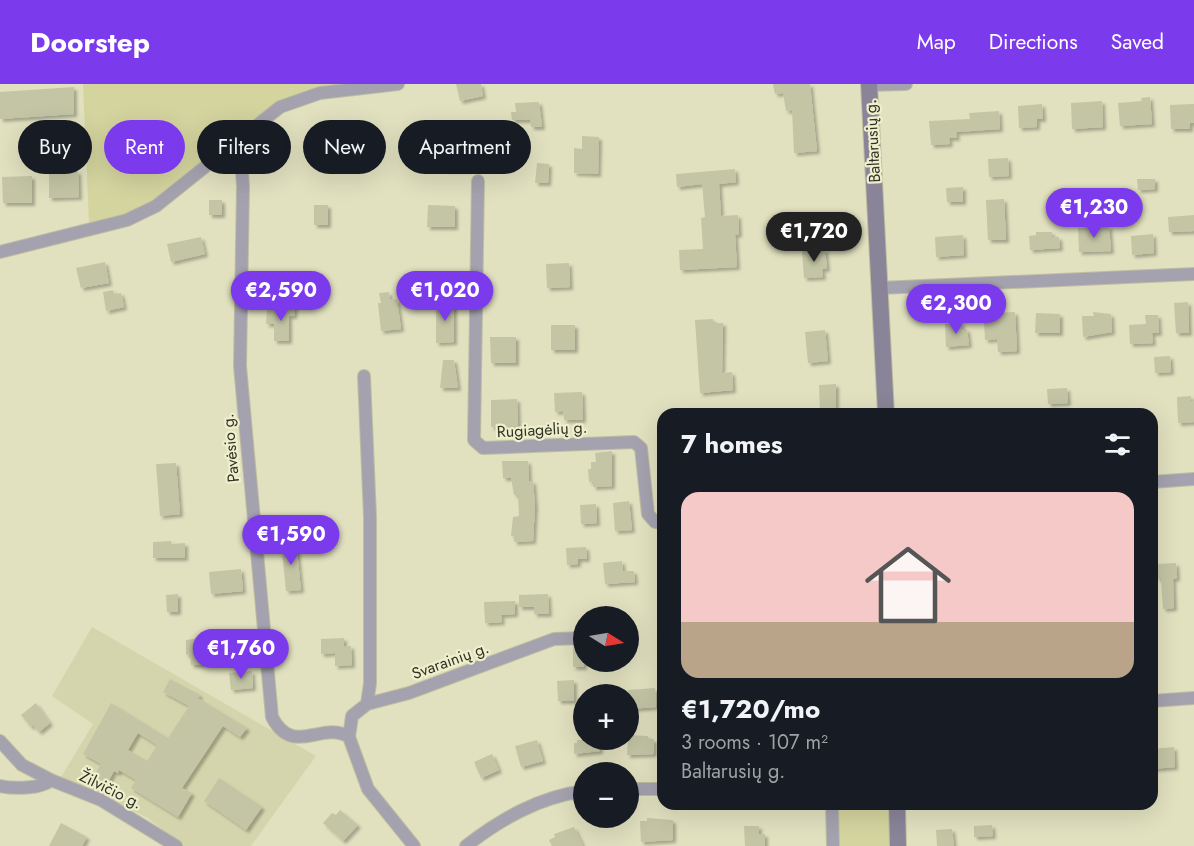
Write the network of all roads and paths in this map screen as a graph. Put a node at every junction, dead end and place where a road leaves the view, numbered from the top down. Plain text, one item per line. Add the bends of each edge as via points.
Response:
1 (398, 84) edge
2 (869, 84) edge
3 (906, 84) edge
4 (261, 120) edge
5 (197, 173) edge
6 (242, 174) edge
7 (478, 181) dead end
8 (0, 252) edge
9 (1194, 274) edge
10 (879, 288) junction
11 (364, 376) dead end
12 (886, 408) edge
13 (1194, 479) edge
14 (1158, 482) edge
15 (657, 522) edge
16 (573, 638) edge
17 (1194, 698) edge
18 (1158, 701) edge
19 (367, 704) junction
20 (349, 737) junction
21 (0, 741) edge
22 (51, 780) junction
23 (0, 786) edge
24 (639, 789) edge
25 (657, 789) edge
26 (573, 793) edge
27 (832, 810) edge
28 (897, 810) edge
29 (176, 846) edge
30 (414, 846) edge
31 (466, 846) edge
32 (833, 846) edge
33 (898, 846) edge

1 - 4 street via 320,93
2 - 3 street
2 - 10 main road, Baltarusių g.
5 - 8 street via 143,214
6 - 20 street, Pavėsio g. via 240,366 272,717 278,729 291,735 309,738 337,732
7 - 15 street, Rugiagėlių g. via 474,440 483,448 634,442 642,448 648,514
9 - 10 street
10 - 12 main road, Baltarusių g.
11 - 19 street via 370,529
13 - 14 street
16 - 19 street, Svarainių g. via 554,639 409,693
17 - 18 street
19 - 20 street via 352,716
20 - 30 street via 368,789
21 - 22 street, Žilvičio g. via 22,765
22 - 23 street via 26,787
22 - 29 street, Žilvičio g. via 101,800
24 - 25 street
26 - 31 street via 526,807
27 - 32 street
28 - 33 main road

